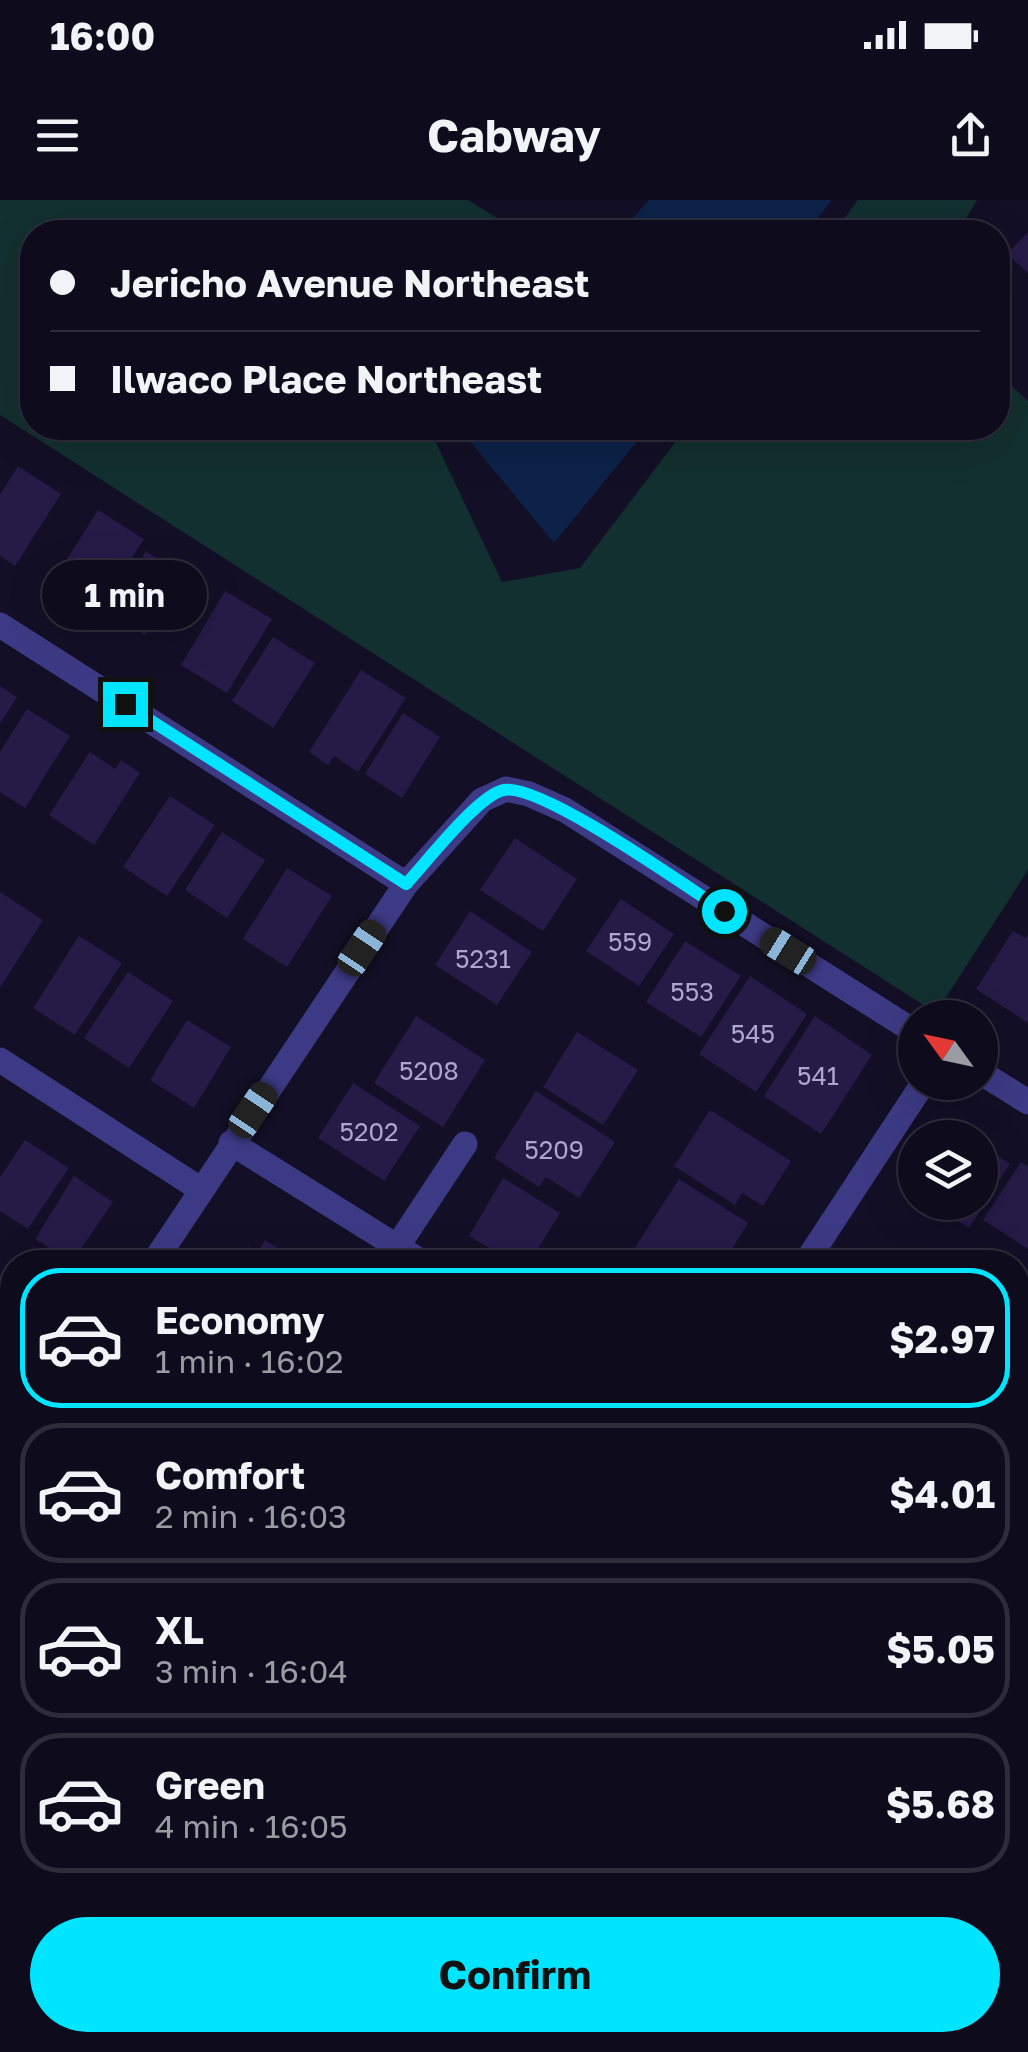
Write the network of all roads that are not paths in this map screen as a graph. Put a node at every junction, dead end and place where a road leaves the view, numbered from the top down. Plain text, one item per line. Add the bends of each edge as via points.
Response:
1 (0, 625) edge
2 (406, 884) junction
3 (898, 1021) edge
4 (0, 1060) edge
5 (998, 1083) edge
6 (912, 1100) edge
7 (1028, 1102) edge
8 (231, 1143) junction
9 (465, 1144) dead end
10 (200, 1190) junction
11 (396, 1247) junction
12 (162, 1250) edge
13 (401, 1250) edge
14 (814, 1250) edge

1 - 2 street
2 - 3 street via 482,800 506,789 529,794
2 - 8 street
4 - 10 street
5 - 7 street
6 - 14 street
8 - 10 street
8 - 11 street
9 - 11 street
10 - 12 street
11 - 13 street

